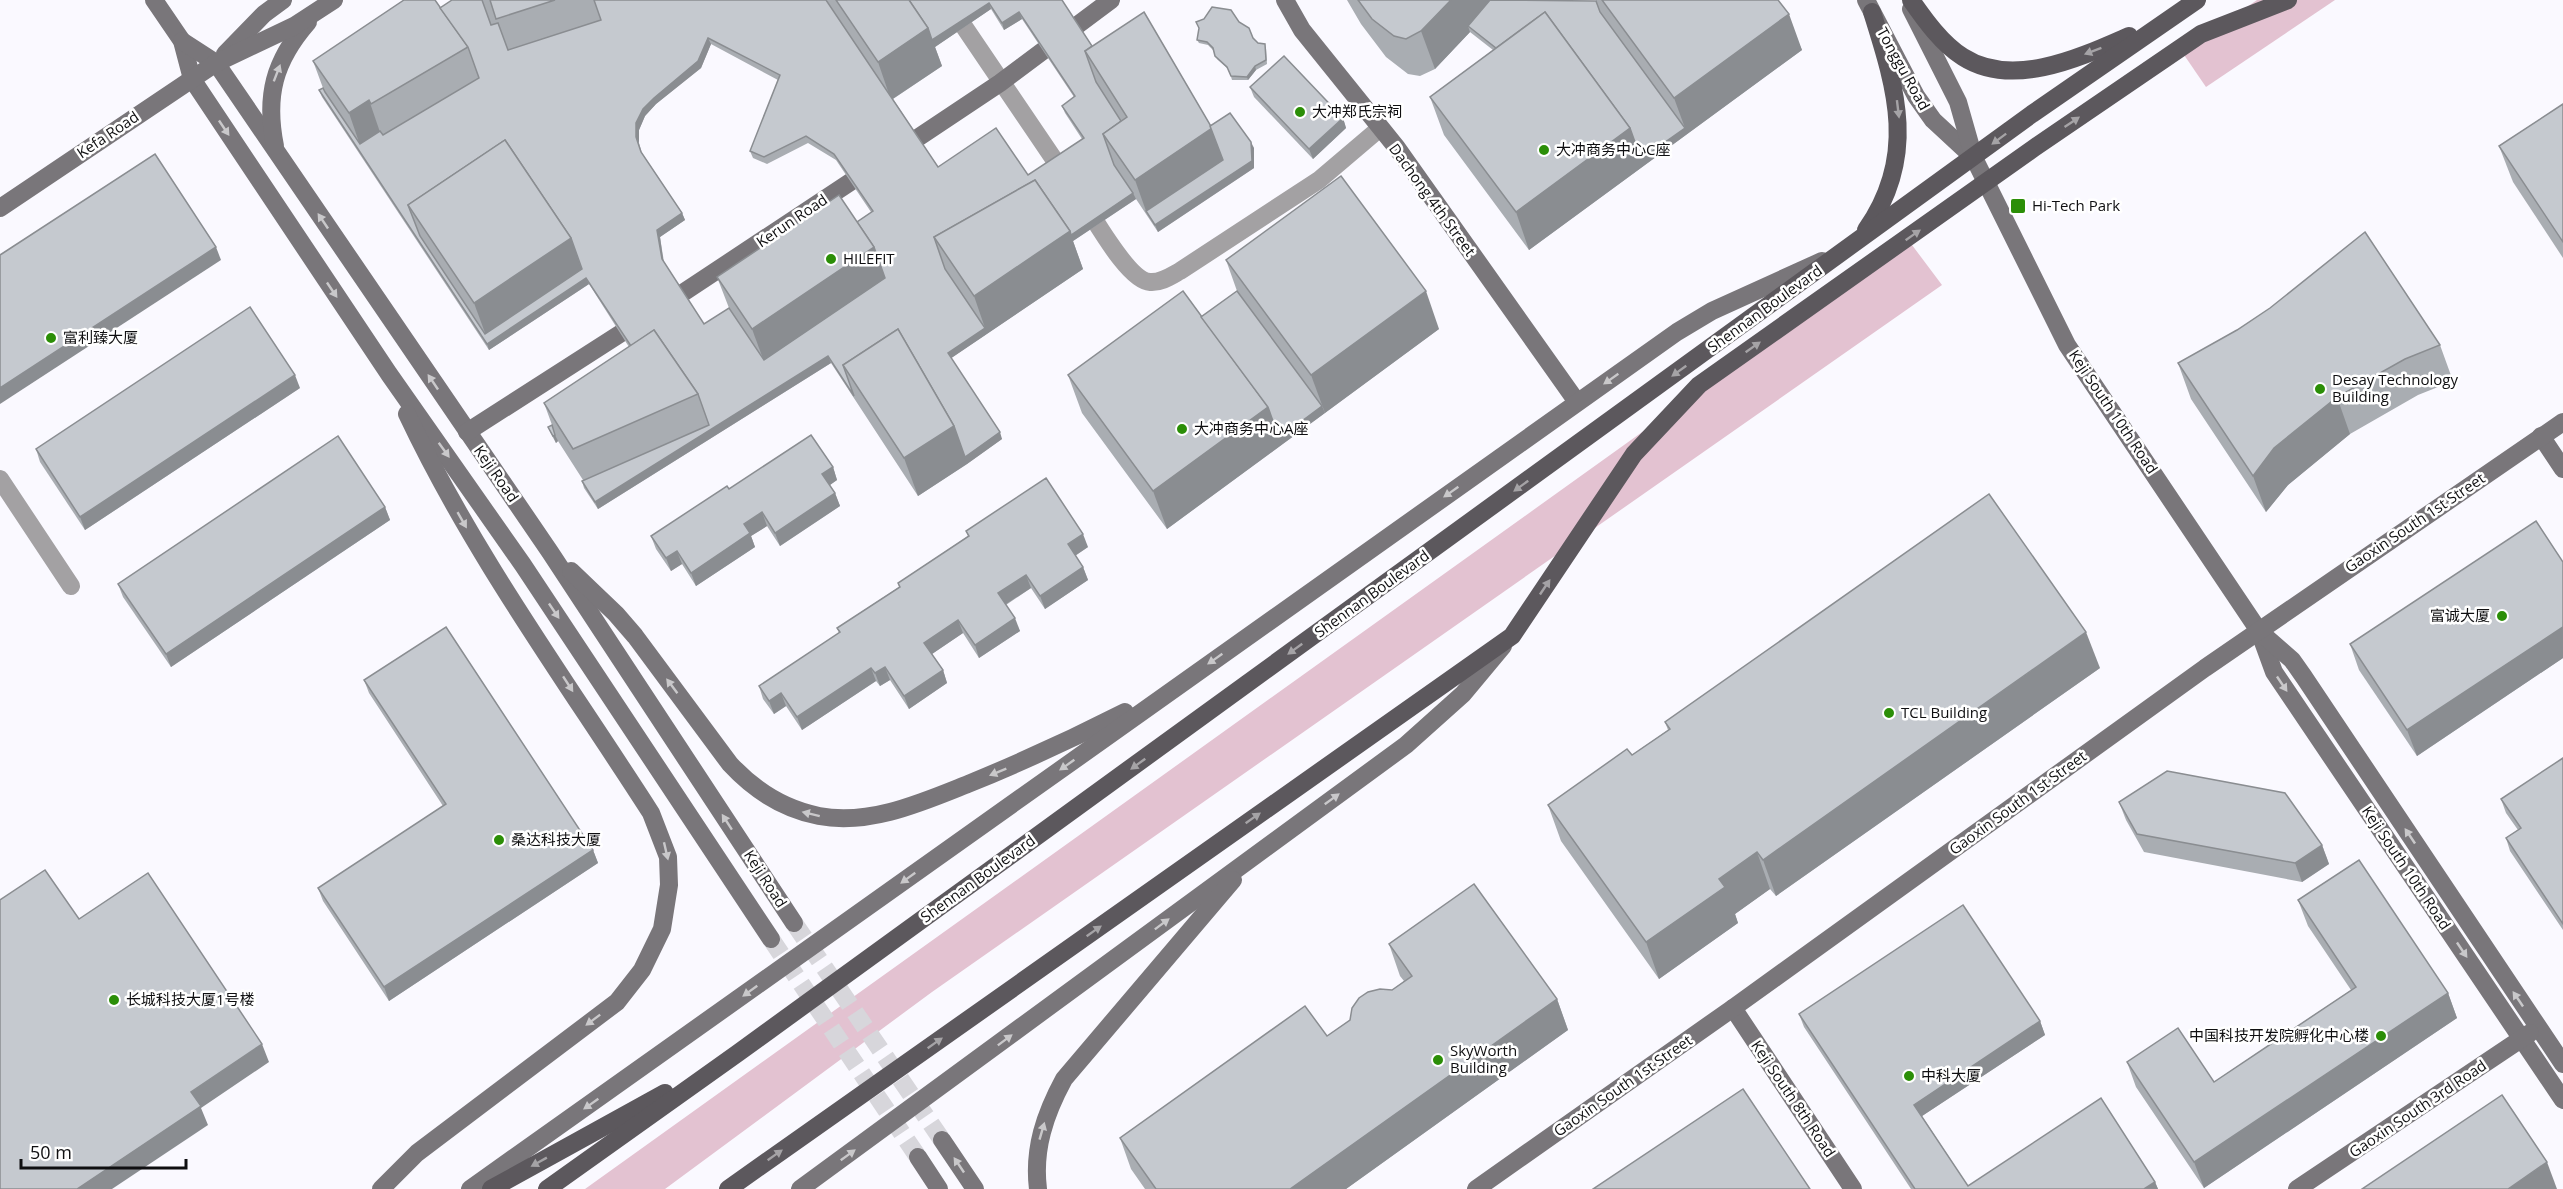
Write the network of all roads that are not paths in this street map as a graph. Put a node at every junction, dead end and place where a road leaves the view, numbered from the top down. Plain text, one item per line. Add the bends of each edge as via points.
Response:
1 (154, 0) edge
2 (283, 0) edge
3 (946, 0) edge
4 (1111, 0) edge
5 (1286, 0) edge
6 (1909, 0) edge
7 (2197, 0) edge
8 (2288, 0) edge
9 (326, 5) edge
10 (1869, 6) edge
11 (2166, 20) junction
12 (182, 41) junction
13 (216, 63) junction
14 (192, 79) junction
15 (1000, 83) junction
16 (1379, 129) junction
17 (276, 151) junction
18 (1974, 158) junction
19 (1986, 183) junction
20 (0, 208) edge
21 (1846, 251) junction
22 (388, 374) junction
23 (1577, 402) junction
24 (2563, 422) edge
25 (467, 432) junction
26 (2541, 436) junction
27 (2563, 469) edge
28 (0, 479) edge
29 (550, 552) junction
30 (71, 586) dead end
31 (2259, 631) junction
32 (1512, 636) junction
33 (1183, 682) junction
34 (1250, 858) junction
35 (794, 923) tunnel mouth
36 (771, 939) tunnel mouth
37 (1733, 1008) junction
38 (2538, 1028) junction
39 (2522, 1039) junction
40 (738, 1053) junction
41 (2563, 1064) edge
42 (2563, 1100) edge
43 (942, 1140) tunnel mouth
44 (918, 1157) tunnel mouth
45 (381, 1189) edge
46 (470, 1189) edge
47 (491, 1189) edge
48 (547, 1189) edge
49 (728, 1189) edge
50 (800, 1189) edge
51 (939, 1189) edge
52 (975, 1189) edge
53 (1038, 1189) edge
54 (1476, 1189) edge
55 (1853, 1189) edge
56 (2297, 1189) edge

1 - 12 main road, Keji Road
2 - 13 main road, Kefa Road
3 - 15 street
4 - 15 main road, Kerun Road
5 - 16 main road, Dachong 4th Street via 1315,47
11 -> 6 main road via 2071,60 2014,71 1978,66 1962,57
6 - 18 main road, Tonggu Road via 1959,102
7 - 11 main road, Shennan Boulevard
19 -> 8 main road, Shennan Boulevard via 2201,34
9 - 13 main road, Kefa Road via 294,26
17 -> 9 main road via 270,102 274,78 294,38
10 - 18 main road, Tonggu Road via 1932,120
10 -> 21 main road via 1897,101 1898,147 1877,214
11 -> 18 main road, Shennan Boulevard
12 - 13 main road, Keji Road
12 - 14 main road, Keji Road
13 - 14 main road, Kefa Road
13 - 17 main road, Keji Road
14 - 20 main road, Kefa Road
14 -> 22 main road, Keji Road
15 - 16 street via 1132,272 1148,283 1180,271 1297,195
15 - 25 main road, Kerun Road
16 - 23 main road, Dachong 4th Street via 1397,148
25 -> 17 main road, Keji Road
18 - 19 main road, Tonggu Road
18 - 21 main road, Shennan Boulevard
19 - 31 main road, Keji South 10th Road via 2067,345
32 -> 19 main road, Shennan Boulevard via 1634,454 1699,385
21 -> 23 main road via 1693,321
21 -> 40 main road, Shennan Boulevard
22 -> 36 main road, Keji Road via 523,565
22 -> 45 main road via 463,522 651,813 668,858 669,885 662,929 642,970 617,1002 417,1153
23 -> 33 main road
24 - 26 main road, Gaoxin South 1st Street
25 - 29 main road, Keji Road
26 - 27 main road
26 - 31 main road, Gaoxin South 1st Street
28 - 30 street
33 -> 29 main road via 1029,760 919,804 849,818 821,817 793,810 748,784 622,621
35 -> 29 main road, Keji Road
31 - 37 main road, Gaoxin South 1st Street
38 -> 31 main road, Keji South 10th Road via 2304,677 2292,660
31 -> 39 main road, Keji South 10th Road via 2274,672
34 -> 32 main road via 1406,745 1463,694
49 -> 32 main road, Shennan Boulevard
33 -> 46 main road
50 -> 34 main road
53 -> 34 main road via 1039,1142 1049,1107 1064,1079
37 - 54 main road, Gaoxin South 1st Street
37 - 55 main road, Keji South 8th Road
38 - 39 main road, Gaoxin South 3rd Road
38 - 41 main road, Keji South 10th Road
39 - 42 main road, Keji South 10th Road
39 - 56 main road, Gaoxin South 3rd Road
40 -> 47 main road
40 - 48 main road, Shennan Boulevard
52 -> 43 main road
44 - 51 main road

